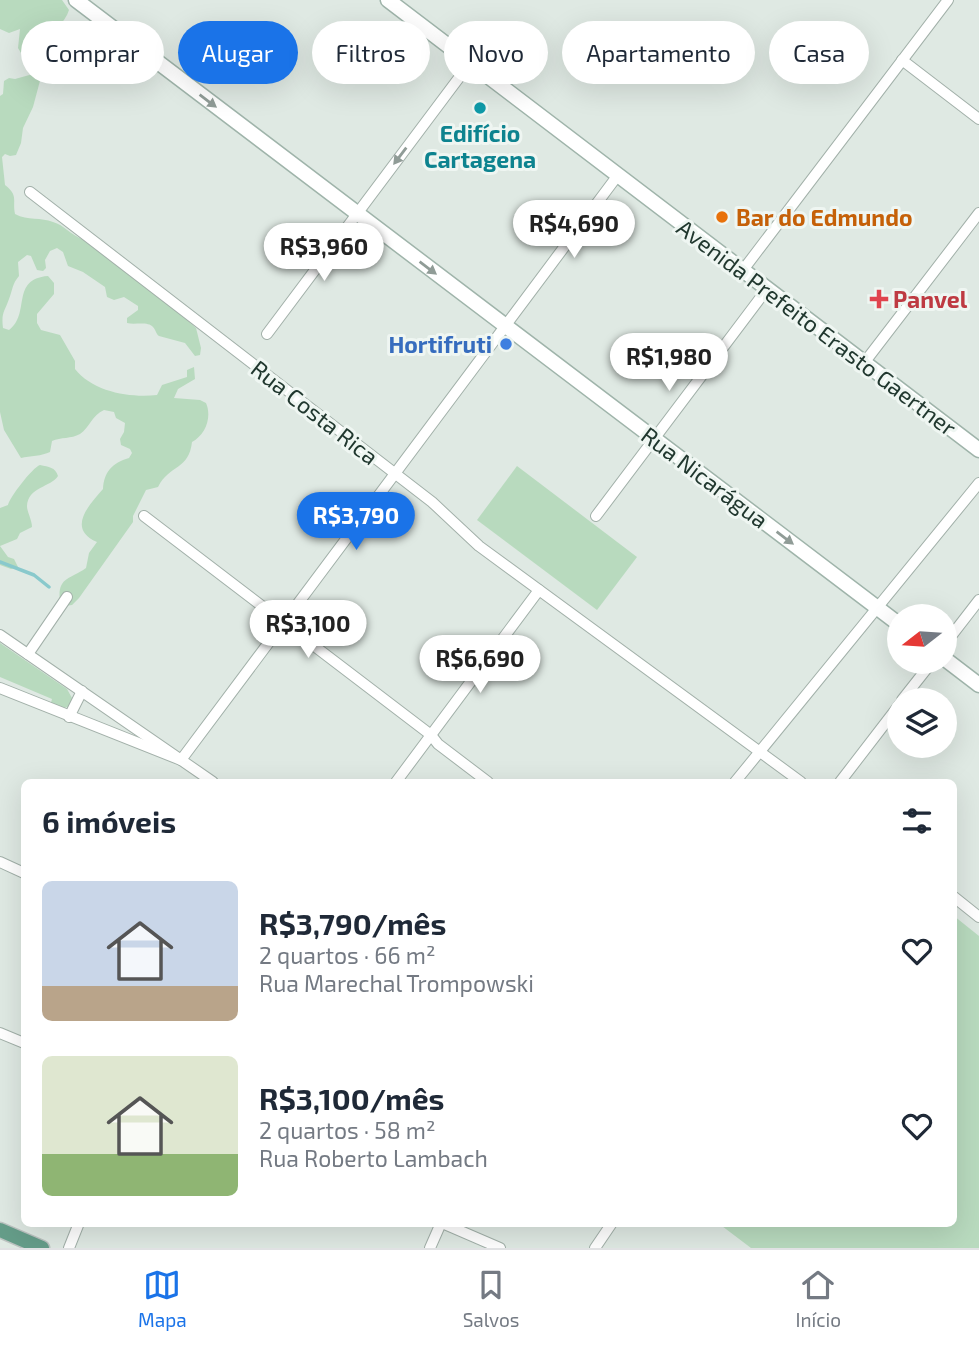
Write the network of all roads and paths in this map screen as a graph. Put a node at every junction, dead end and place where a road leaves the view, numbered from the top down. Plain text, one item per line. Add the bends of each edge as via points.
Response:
1 (76, 0) edge
2 (388, 0) edge
3 (948, 0) edge
4 (444, 43) edge
5 (902, 60) junction
6 (454, 84) edge
7 (498, 84) edge
8 (979, 119) edge
9 (618, 175) junction
10 (30, 192) dead end
11 (979, 213) edge
12 (357, 214) junction
13 (743, 271) junction
14 (767, 289) junction
15 (506, 326) junction
16 (267, 334) dead end
17 (864, 363) junction
18 (654, 439) junction
19 (979, 450) edge
20 (395, 474) junction
21 (979, 483) edge
22 (144, 516) dead end
23 (596, 516) dead end
24 (539, 590) junction
25 (67, 597) dead end
26 (979, 600) edge
27 (877, 607) junction
28 (887, 615) edge
29 (284, 622) junction
30 (957, 628) edge
31 (0, 635) edge
32 (28, 654) junction
33 (957, 668) edge
34 (923, 674) edge
35 (979, 685) edge
36 (0, 688) edge
37 (912, 688) edge
38 (82, 691) junction
39 (69, 717) junction
40 (887, 720) edge
41 (431, 734) junction
42 (759, 751) junction
43 (181, 760) junction
44 (209, 779) edge
45 (398, 779) edge
46 (484, 779) edge
47 (737, 779) edge
48 (797, 779) edge
49 (842, 779) edge
50 (0, 862) edge
51 (21, 872) edge
52 (957, 899) edge
53 (979, 916) edge
54 (0, 1033) edge
55 (21, 1043) edge
56 (77, 1227) edge
57 (440, 1227) edge
58 (451, 1227) edge
59 (609, 1227) edge
60 (0, 1230) edge
61 (42, 1248) edge
62 (69, 1248) edge
63 (430, 1248) edge
64 (500, 1248) edge
65 (595, 1248) edge

1 -> 12 main road, Rua Nicarágua
2 - 4 main road, Avenida Prefeito Erasto Gaertner
3 - 5 street
5 - 8 street
5 - 13 street
6 -> 12 street
7 - 9 main road, Avenida Prefeito Erasto Gaertner
9 - 13 main road, Avenida Prefeito Erasto Gaertner
9 - 15 street
10 - 20 street, Rua Costa Rica
11 - 17 street
12 -> 15 main road, Rua Nicarágua
12 - 16 street
13 - 14 main road, Avenida Prefeito Erasto Gaertner
14 - 17 main road, Avenida Prefeito Erasto Gaertner
14 - 18 street
15 - 18 main road, Rua Nicarágua
15 - 20 street
17 - 19 main road, Avenida Prefeito Erasto Gaertner
18 - 23 street
18 -> 27 main road, Rua Nicarágua
20 - 24 street, Rua Costa Rica
20 - 29 street
21 - 27 street
22 - 29 street
24 - 41 street
24 - 42 street, Rua Costa Rica
25 - 32 street
26 - 30 street
27 - 28 main road, Rua Nicarágua
27 - 42 street
29 - 41 street
29 - 43 street
31 - 32 street
32 - 38 street
33 - 35 main road
34 - 37 street
36 - 39 street
38 - 39 street
38 - 43 street
39 - 43 street
40 - 49 street
41 - 45 street
41 - 46 street
42 - 47 street
42 - 48 street, Rua Costa Rica
43 - 44 street
50 - 51 street
52 - 53 street
54 - 55 street
56 - 62 street
57 - 63 street
58 - 64 street
59 - 65 street
60 - 61 main road

